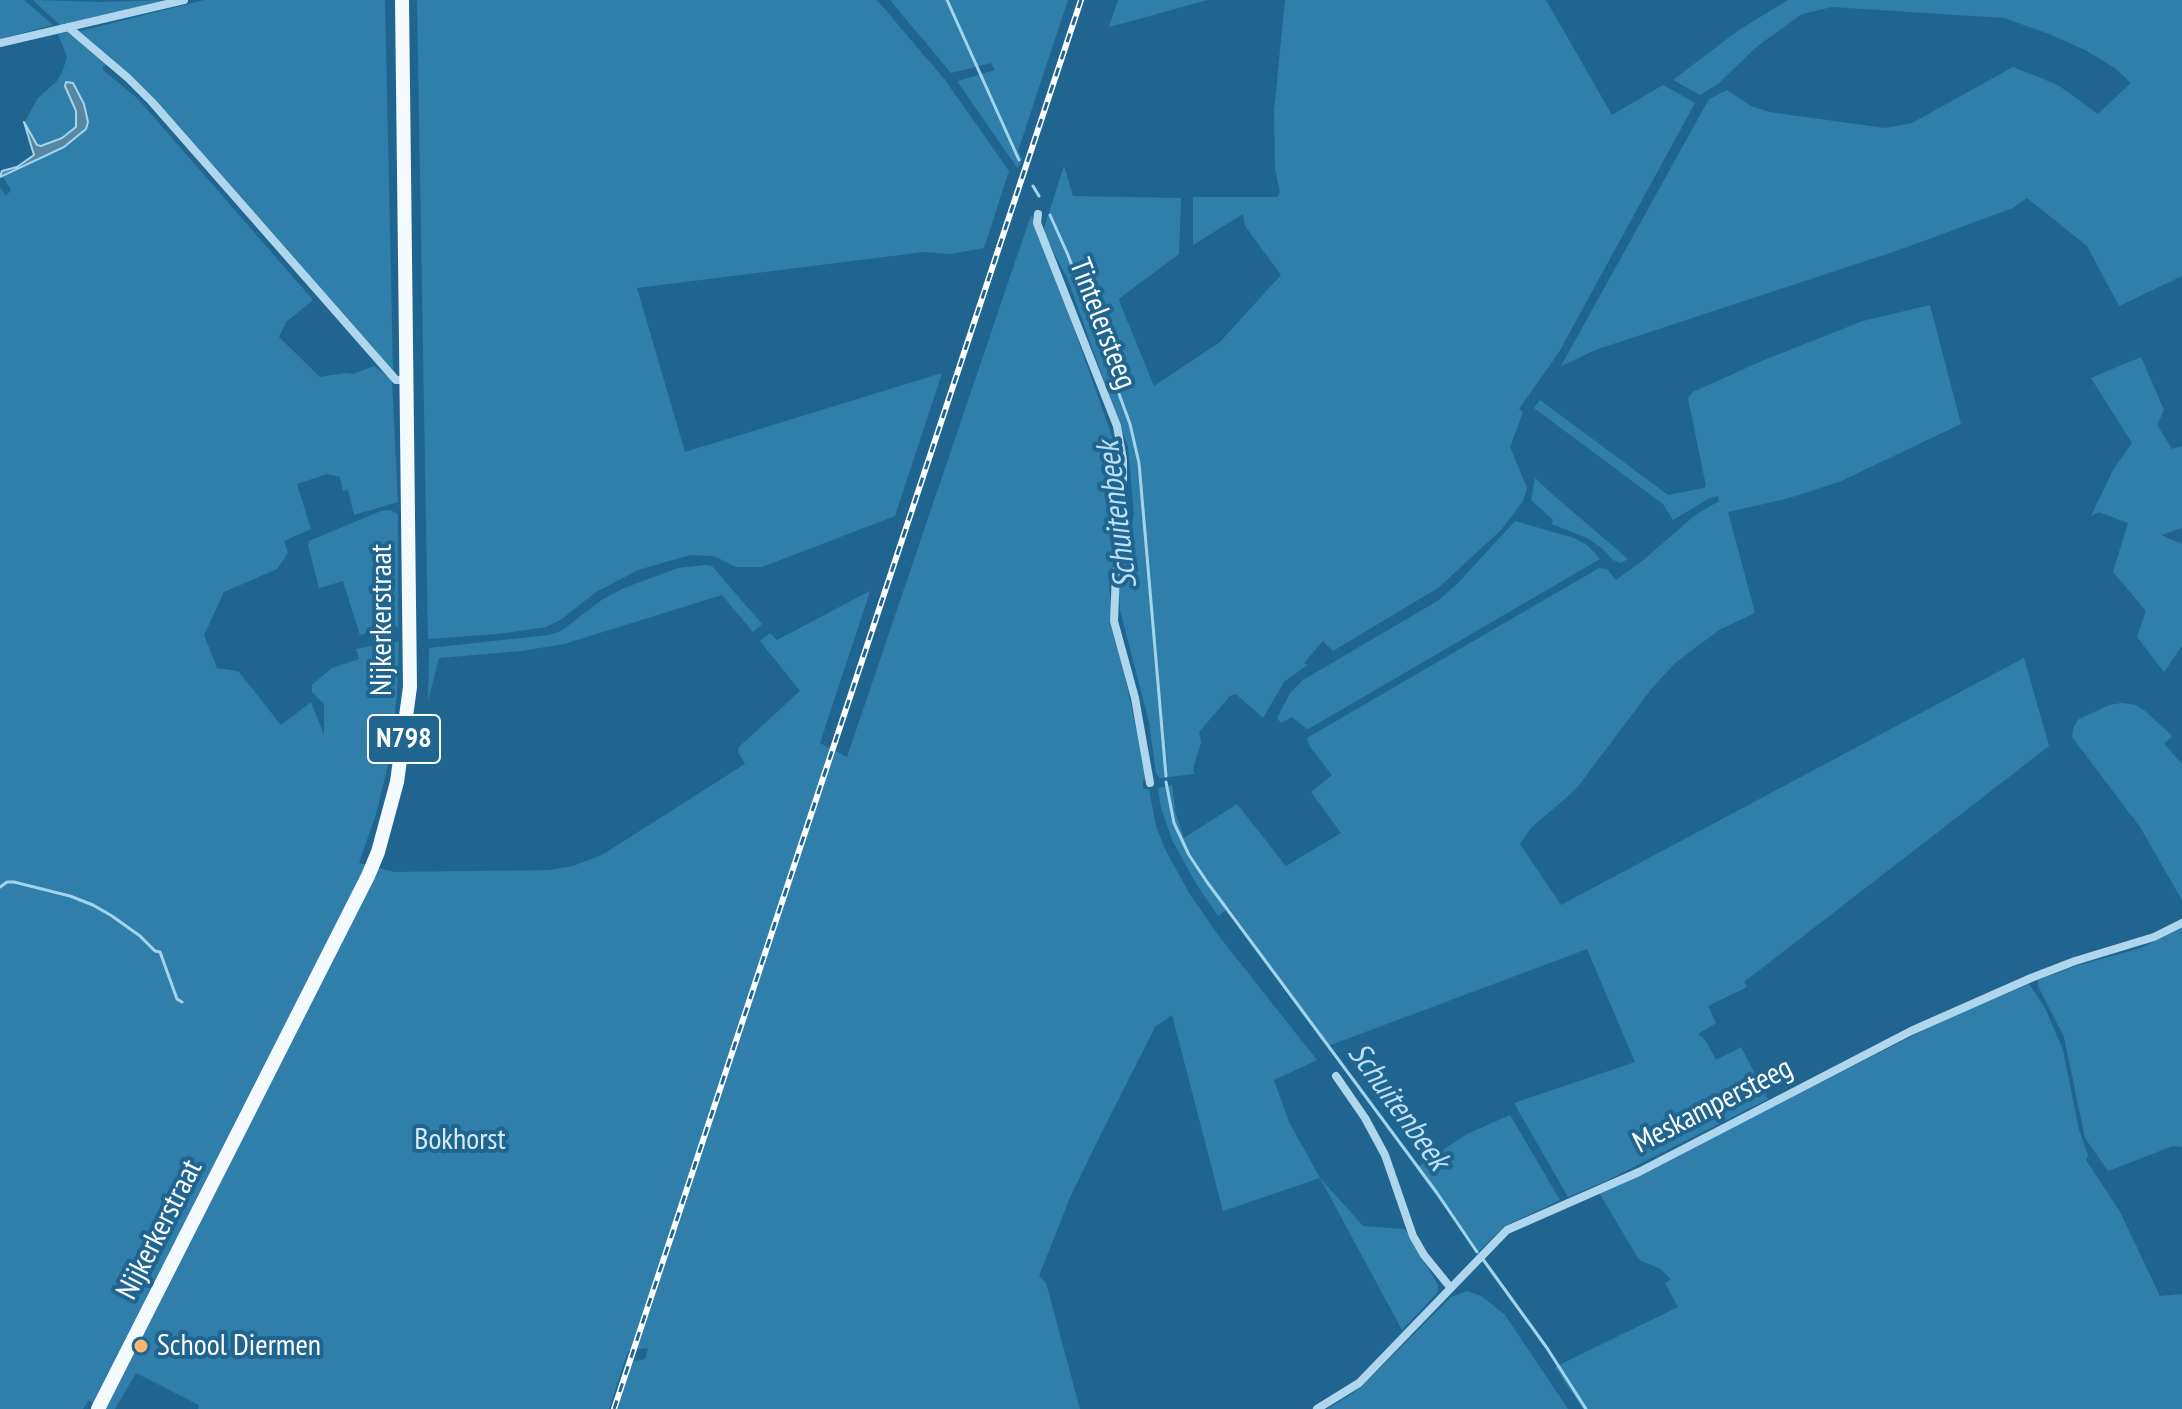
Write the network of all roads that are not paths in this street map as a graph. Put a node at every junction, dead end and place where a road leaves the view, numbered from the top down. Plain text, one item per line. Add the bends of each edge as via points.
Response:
1 (184, 0) edge
2 (402, 0) edge
3 (68, 27) junction
4 (0, 43) edge
5 (1038, 214) dead end
6 (406, 380) junction
7 (1150, 783) dead end
8 (2182, 923) edge
9 (1336, 1076) dead end
10 (1450, 1287) junction
11 (98, 1409) edge
12 (1317, 1409) edge

1 - 3 street
2 - 6 main road, Nijkerkerstraat / N798
3 - 4 street
3 - 6 street via 152,102 396,380
5 - 7 street, Tintelersteeg via 1037,223 1117,426 1123,460 1123,542 1114,621
6 - 11 main road, Nijkerkerstraat / N798 via 410,687 397,782 378,852
8 - 10 street, Meskampersteeg via 2031,978 1924,1025 1639,1172 1507,1230
9 - 10 street via 1385,1155 1413,1236
10 - 12 street, Meskampersteeg via 1359,1383

